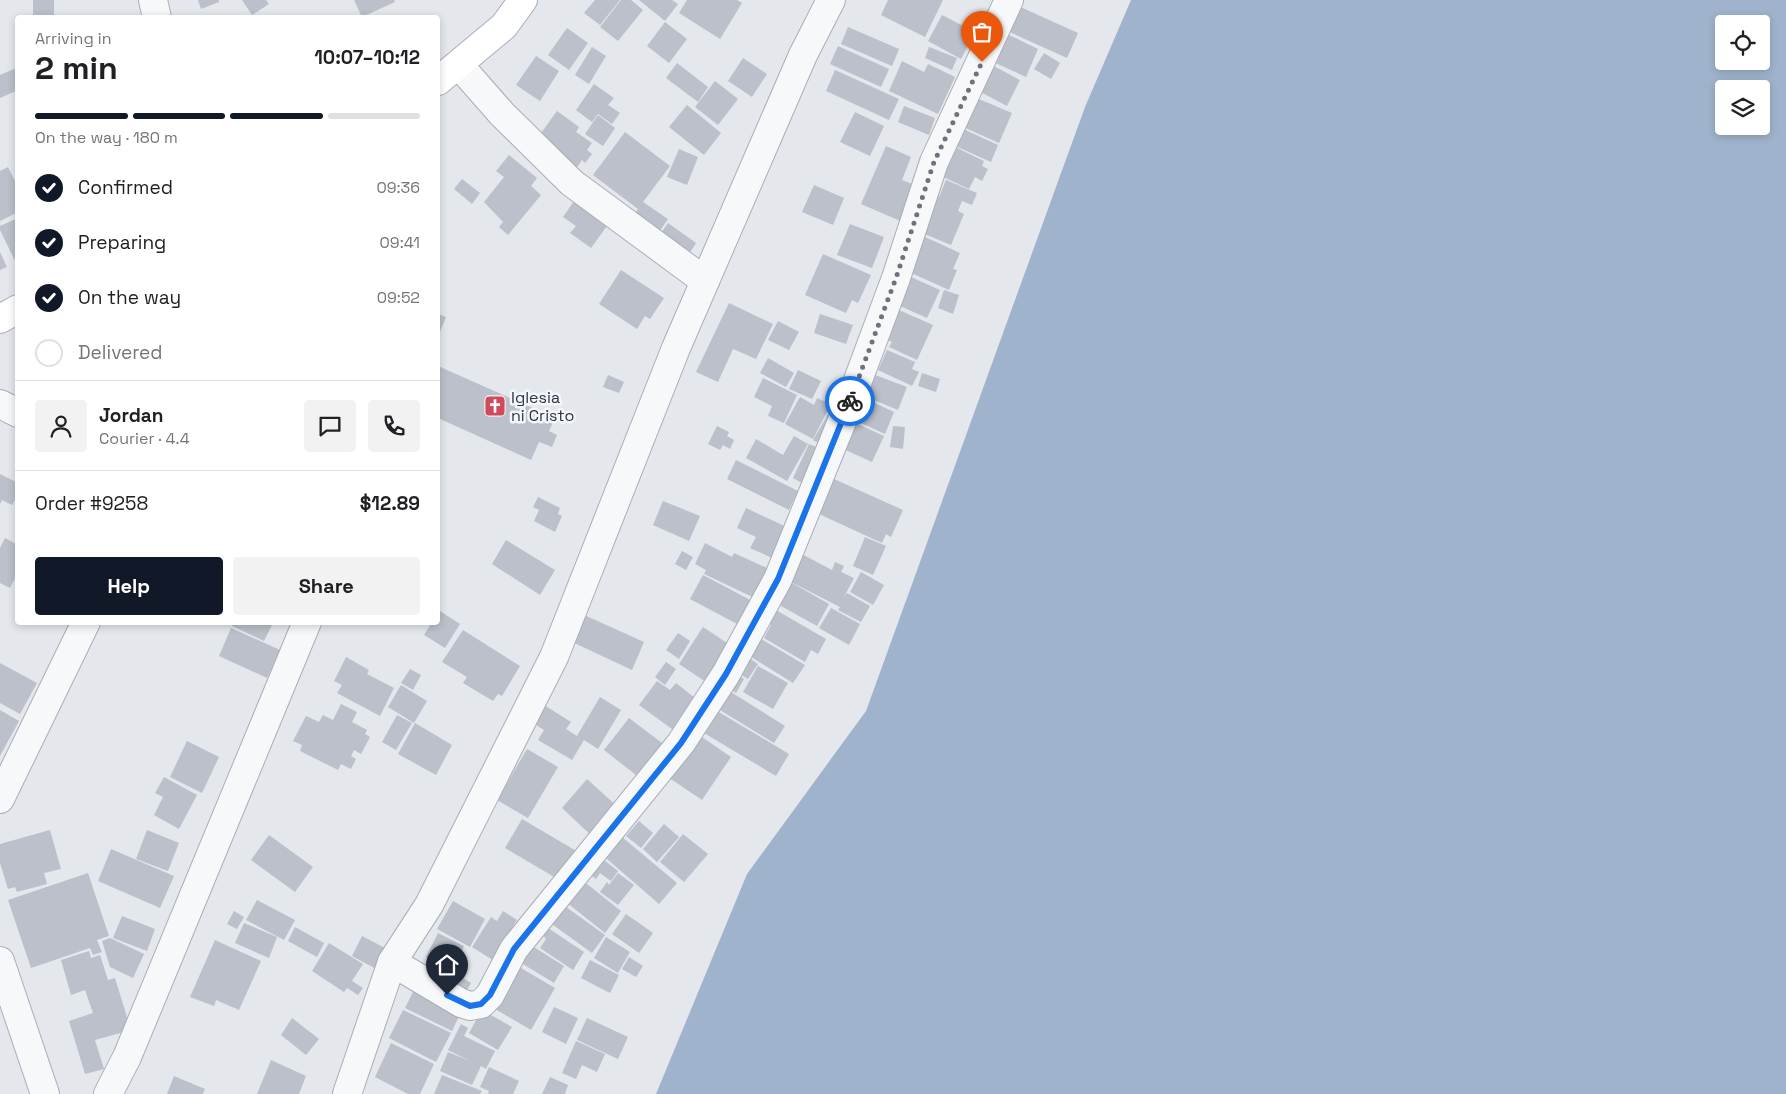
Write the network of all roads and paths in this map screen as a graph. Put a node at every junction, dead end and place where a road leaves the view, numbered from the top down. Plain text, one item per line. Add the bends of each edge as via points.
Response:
1 (153, 0) edge
2 (523, 0) edge
3 (831, 0) edge
4 (1010, 0) edge
5 (156, 15) edge
6 (448, 73) edge
7 (705, 281) junction
8 (15, 311) edge
9 (0, 319) edge
10 (0, 404) edge
11 (15, 412) edge
12 (85, 625) edge
13 (306, 625) edge
14 (0, 798) edge
15 (0, 961) edge
16 (392, 962) junction
17 (46, 1094) edge
18 (108, 1094) edge
19 (347, 1094) edge

1 - 5 street
2 - 6 main road via 504,26
3 - 7 street via 803,55
4 - 16 street via 934,162 896,278 778,579 726,674 681,743 514,949 490,995 481,1004 470,1006 461,1003
6 - 7 street via 502,114 572,183
7 - 16 street via 554,657 429,905
8 - 9 main road
10 - 11 street
12 - 14 street
13 - 18 street via 127,1056
15 - 17 street
16 - 19 street

